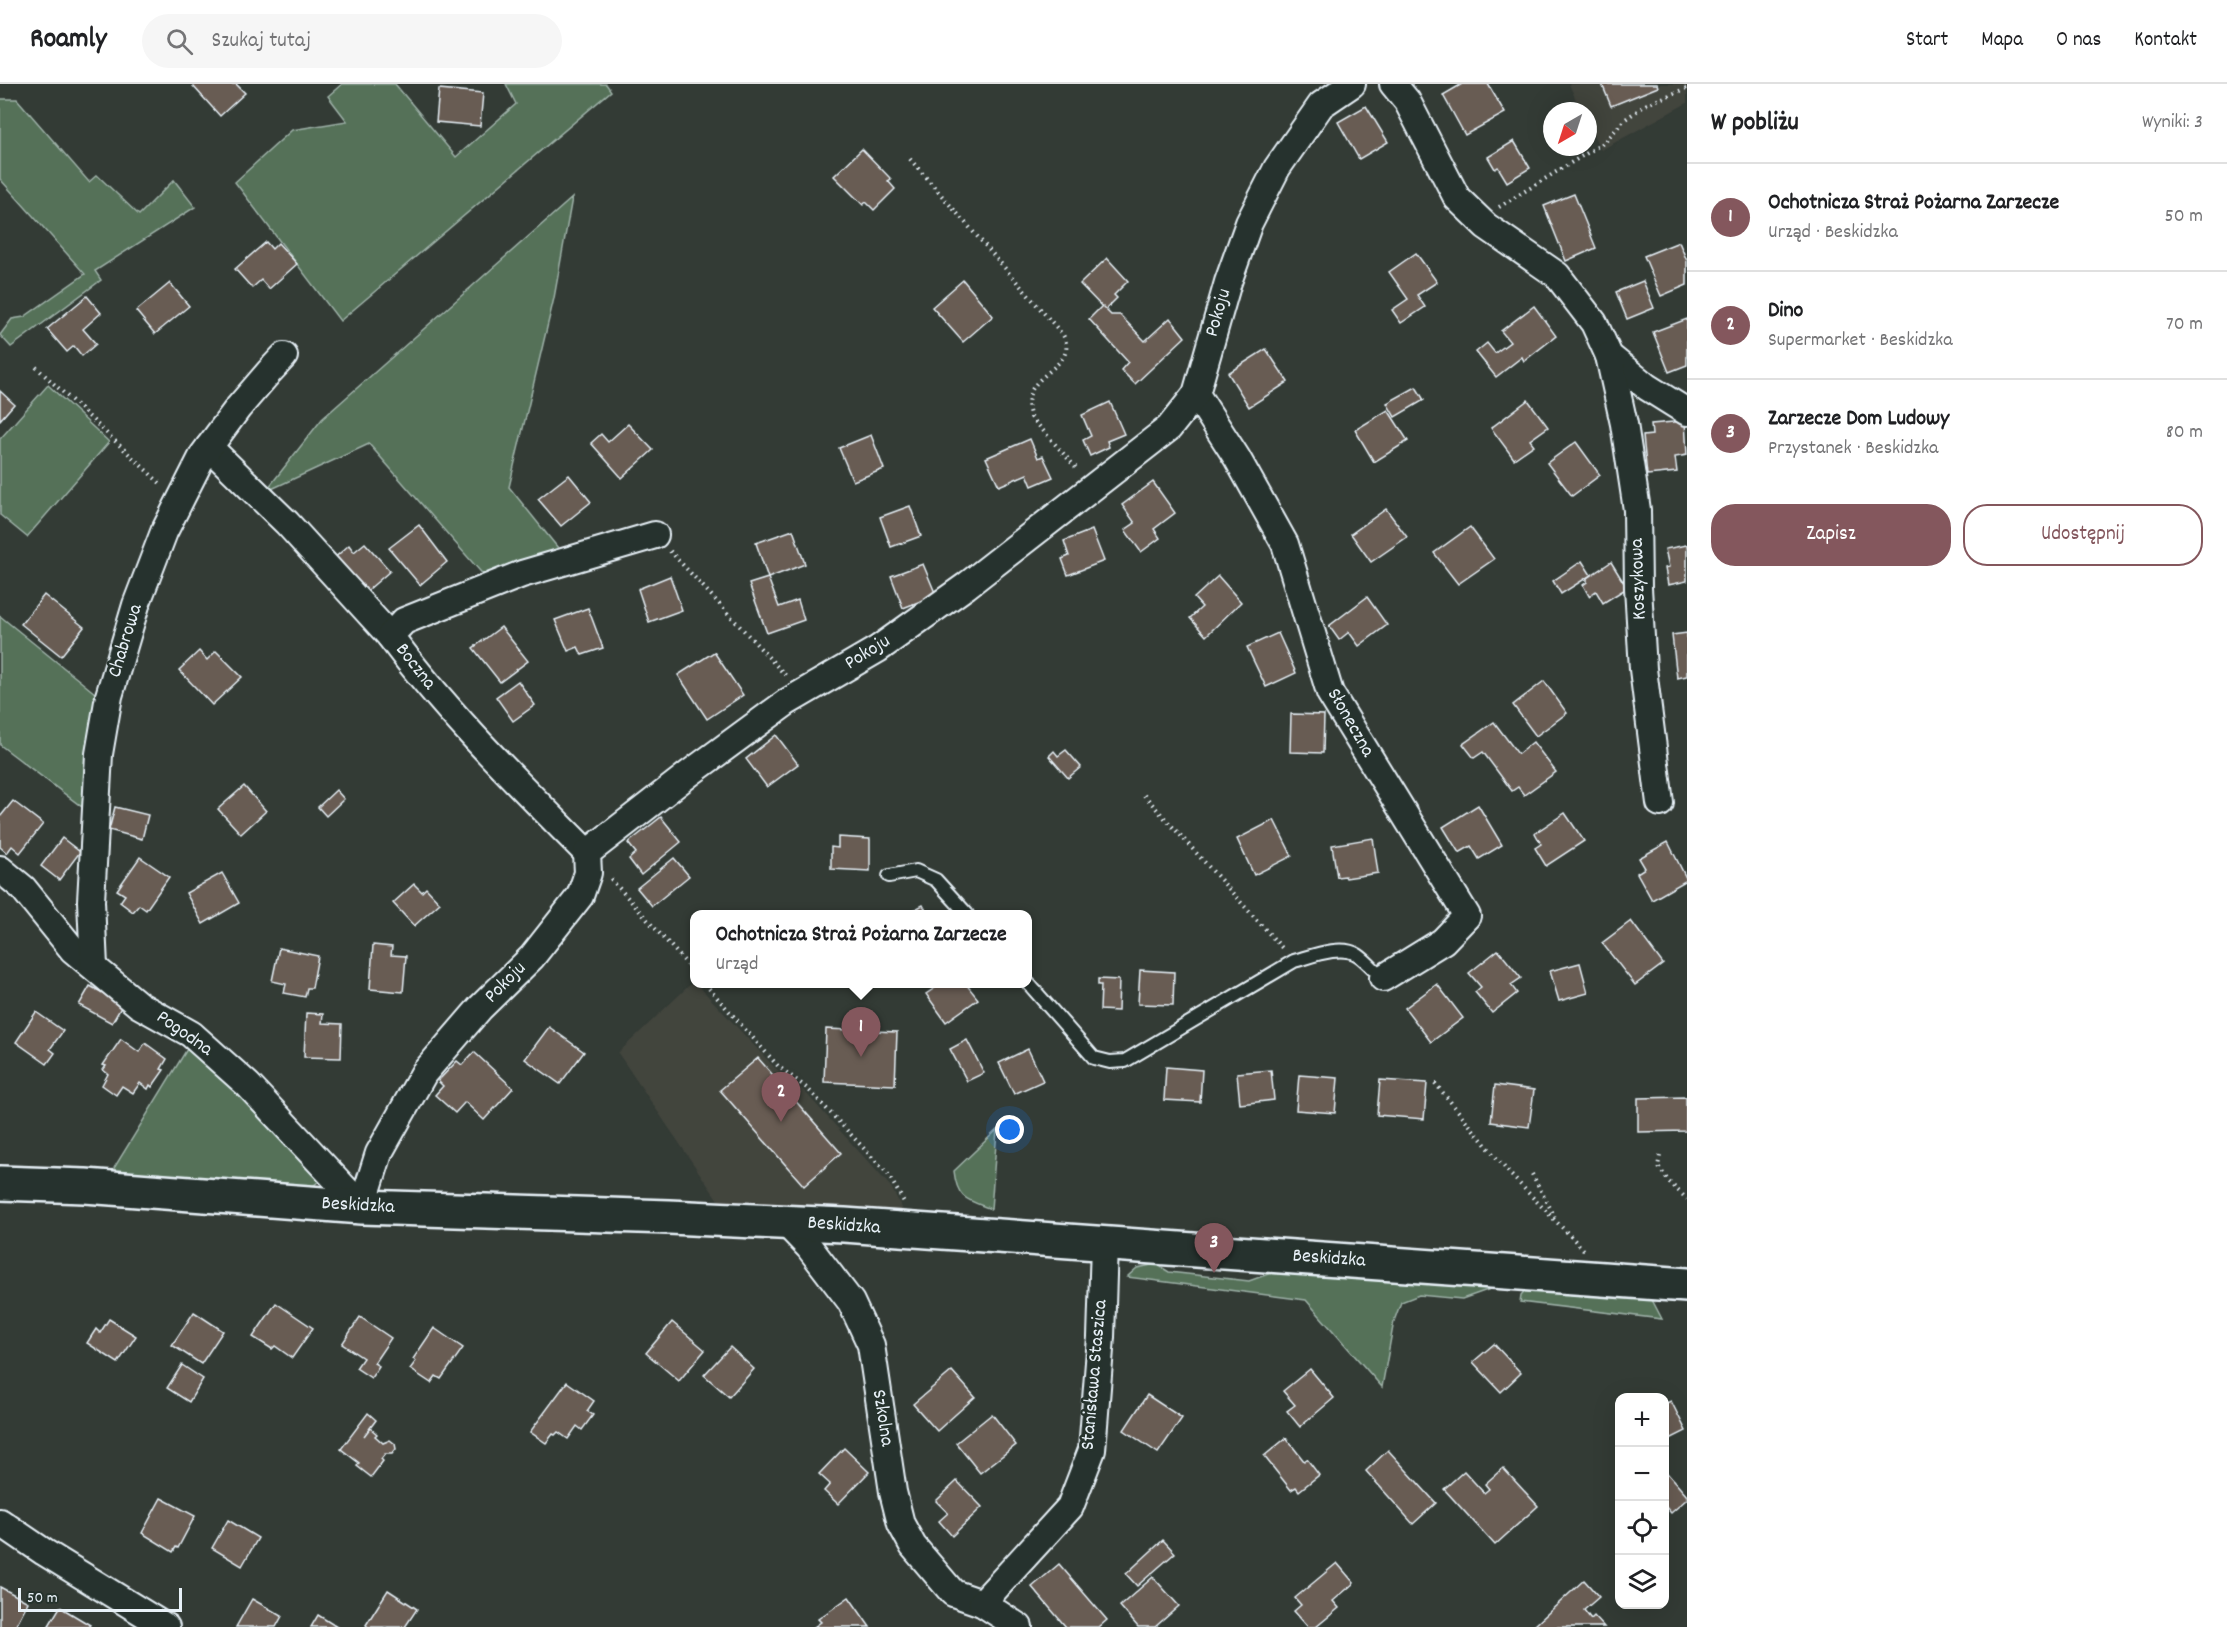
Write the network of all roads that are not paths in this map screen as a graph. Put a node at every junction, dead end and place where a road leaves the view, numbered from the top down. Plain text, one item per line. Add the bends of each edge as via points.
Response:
1 (1352, 84) edge
2 (1394, 84) edge
3 (1609, 356) junction
4 (284, 357) dead end
5 (1196, 394) junction
6 (1687, 412) edge
7 (209, 447) junction
8 (655, 535) road end
9 (390, 636) junction
10 (1660, 803) dead end
11 (588, 863) junction
12 (0, 868) edge
13 (889, 876) dead end
14 (963, 910) edge
15 (94, 967) junction
16 (1383, 978) joint
17 (1032, 988) edge
18 (0, 1183) edge
19 (362, 1208) junction
20 (786, 1222) junction
21 (1104, 1244) junction
22 (1687, 1285) edge
23 (0, 1522) edge
24 (982, 1604) junction
25 (166, 1627) edge
26 (1019, 1627) edge

1 - 5 street, Pokoju via 1321,105 1277,168 1249,223
2 - 3 street via 1407,101 1457,198 1486,226 1557,275 1594,323
3 - 6 street via 1647,387
3 - 10 street, Koszykowa via 1637,510 1644,669
4 - 7 street, Chabrowa
5 - 11 street, Pokoju via 1169,428 966,586 888,642 787,702 690,773
5 - 16 street, Słoneczna via 1286,544 1330,693 1467,916 1443,941
7 - 9 street via 288,523
7 - 15 street, Chabrowa via 149,568 109,696 99,754 91,901
8 - 9 street, Boczna via 522,574 404,621
9 - 11 street, Boczna via 416,671
11 - 19 street, Pokoju via 580,896 532,957 480,1008 424,1073 379,1153
12 - 15 street, Pogodna via 23,888 73,950
13 - 14 lane via 916,871 936,880
15 - 19 street, Pogodna via 139,1005 191,1034 248,1085
16 - 17 lane via 1358,955 1347,951 1316,954 1294,961 1125,1061 1110,1062 1094,1058
18 - 19 street, Beskidzka
19 - 20 street, Beskidzka
20 - 21 street, Beskidzka
20 - 24 street, Szkolna via 851,1302 871,1345 901,1524 913,1546 953,1593
21 - 22 street, Beskidzka
21 - 24 street, Stanisława Staszica via 1092,1450 1070,1507
23 - 25 street
24 - 26 street

